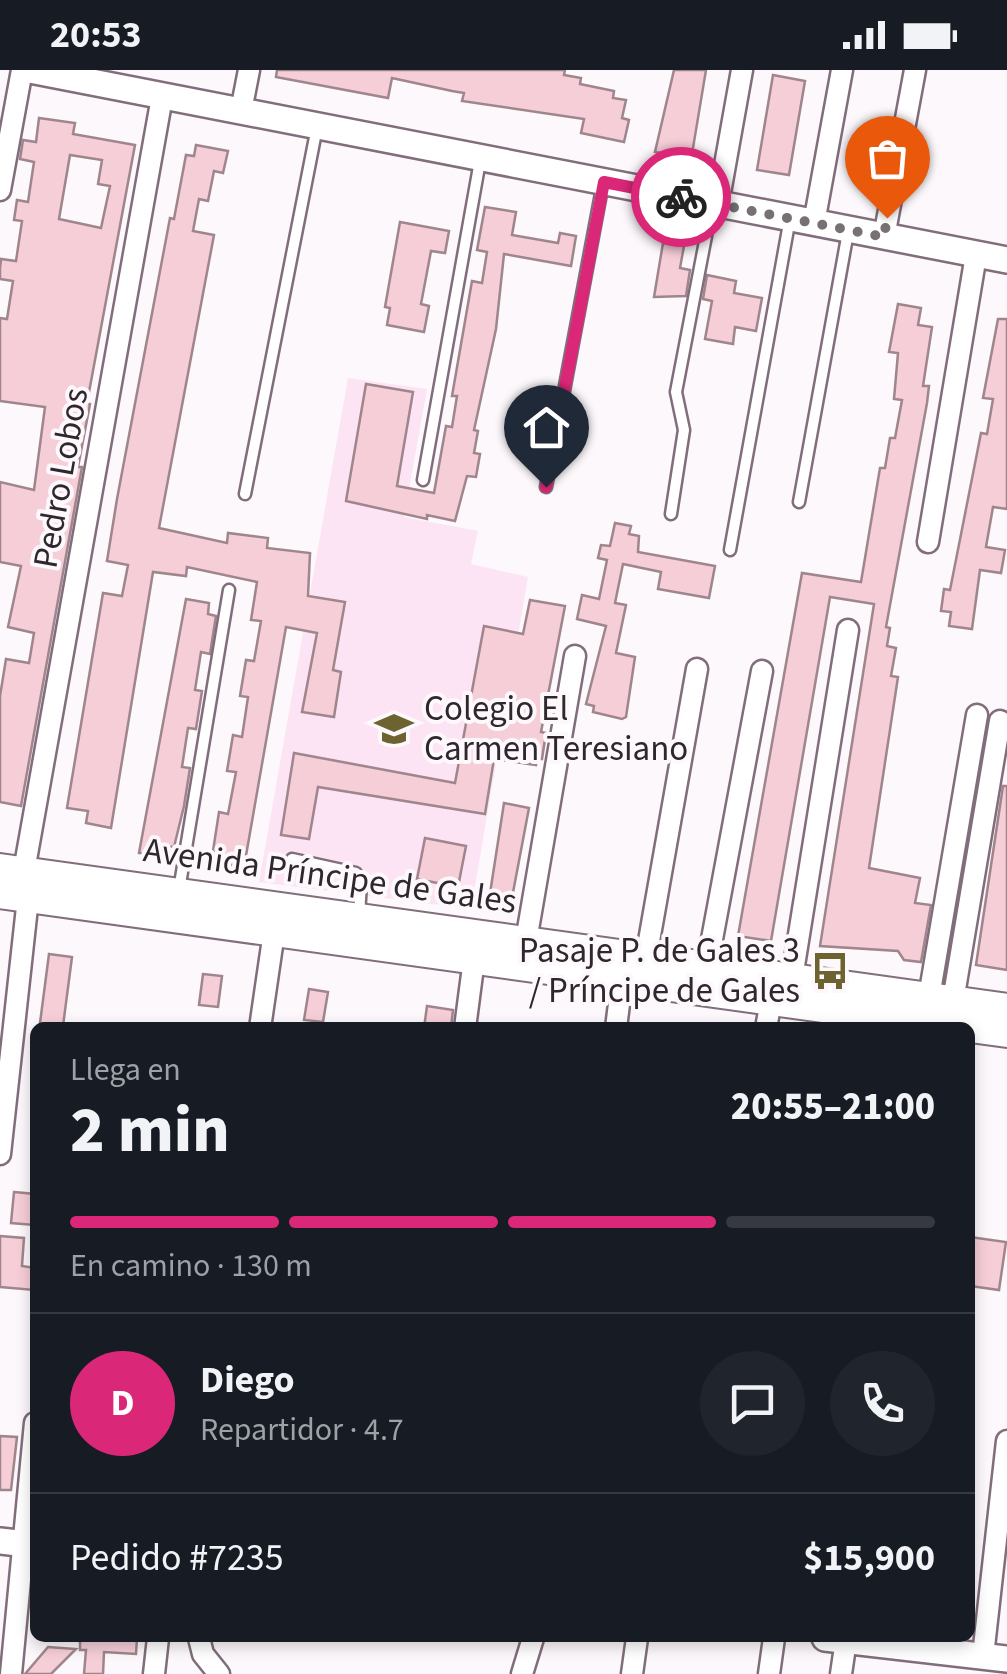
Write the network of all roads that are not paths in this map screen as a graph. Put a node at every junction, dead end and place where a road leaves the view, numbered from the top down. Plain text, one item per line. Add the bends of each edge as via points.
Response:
1 (22, 70) edge
2 (30, 70) edge
3 (249, 70) edge
4 (742, 70) edge
5 (842, 70) edge
6 (915, 70) edge
7 (109, 78) edge
8 (162, 97) junction
9 (241, 111) junction
10 (317, 126) junction
11 (480, 158) junction
12 (604, 182) junction
13 (0, 190) edge
14 (715, 204) junction
15 (802, 220) junction
16 (849, 230) junction
17 (884, 237) junction
18 (976, 254) junction
19 (1007, 260) edge
20 (422, 480) dead end
21 (546, 487) dead end
22 (244, 494) dead end
23 (799, 502) dead end
24 (671, 514) dead end
25 (928, 542) dead end
26 (730, 550) dead end
27 (229, 590) dead end
28 (848, 630) dead end
29 (575, 656) dead end
30 (697, 670) dead end
31 (762, 671) dead end
32 (977, 715) dead end
33 (1000, 722) dead end
34 (292, 859) dead end
35 (17, 879) edge
36 (179, 892) junction
37 (0, 894) edge
38 (359, 918) junction
39 (274, 932) junction
40 (526, 941) junction
41 (646, 958) junction
42 (474, 960) junction
43 (708, 966) junction
44 (792, 978) junction
45 (622, 980) junction
46 (1007, 1008) edge
47 (769, 1014) edge
48 (957, 1018) edge
49 (261, 1022) edge
50 (466, 1022) edge
51 (617, 1022) edge
52 (975, 1023) edge
53 (1007, 1033) edge
54 (0, 1154) edge
55 (1007, 1442) edge
56 (30, 1464) edge
57 (20, 1544) edge
58 (158, 1642) edge
59 (199, 1642) edge
60 (519, 1642) edge
61 (532, 1642) edge
62 (636, 1642) edge
63 (773, 1642) edge
64 (836, 1642) edge
65 (861, 1642) edge
66 (995, 1658) edge
67 (10, 1674) edge
68 (154, 1674) edge
69 (219, 1674) edge
70 (522, 1674) edge
71 (632, 1674) edge
72 (769, 1674) edge
73 (841, 1674) edge

1 - 13 street
2 - 7 street
3 - 9 street
4 - 14 street
5 - 15 street
6 - 17 street
7 - 8 street
8 - 9 street
8 - 35 street, Pedro Lobos
9 - 10 street
10 - 11 street
10 - 22 lane
11 - 12 street
11 - 20 lane
12 - 14 street
12 - 21 lane
14 - 15 street
14 - 24 lane via 676,392 684,430
15 - 16 street
15 - 26 lane
16 - 17 street
16 - 23 lane
17 - 18 street
18 - 19 street
18 - 25 street
27 - 36 lane
28 - 44 street
29 - 40 street
30 - 41 street
31 - 43 street
32 - 48 street
33 - 48 street
34 - 38 lane via 356,872
35 - 36 main road, Avenida Príncipe de Gales
35 - 37 main road, Avenida Príncipe de Gales
35 - 39 main road, Avenida Príncipe de Gales
35 - 54 street, Pedro Lobos
36 - 38 main road, Avenida Príncipe de Gales
38 - 40 main road, Avenida Príncipe de Gales
39 - 42 main road, Avenida Príncipe de Gales
39 - 49 street
40 - 41 main road, Avenida Príncipe de Gales
41 - 43 main road, Avenida Príncipe de Gales
42 - 45 main road, Avenida Príncipe de Gales
42 - 50 street
43 - 44 main road, Avenida Príncipe de Gales
44 - 48 main road, Avenida Príncipe de Gales
45 - 47 main road, Avenida Príncipe de Gales
45 - 51 street
46 - 48 main road, Avenida Príncipe de Gales
47 - 48 main road, Avenida Príncipe de Gales
52 - 53 main road, Avenida Príncipe de Gales
55 - 66 street
56 - 57 street
57 - 67 street
58 - 68 street
59 - 69 street
60 - 70 street
61 - 70 street
62 - 71 street
63 - 72 street
64 - 73 street
65 - 66 street

